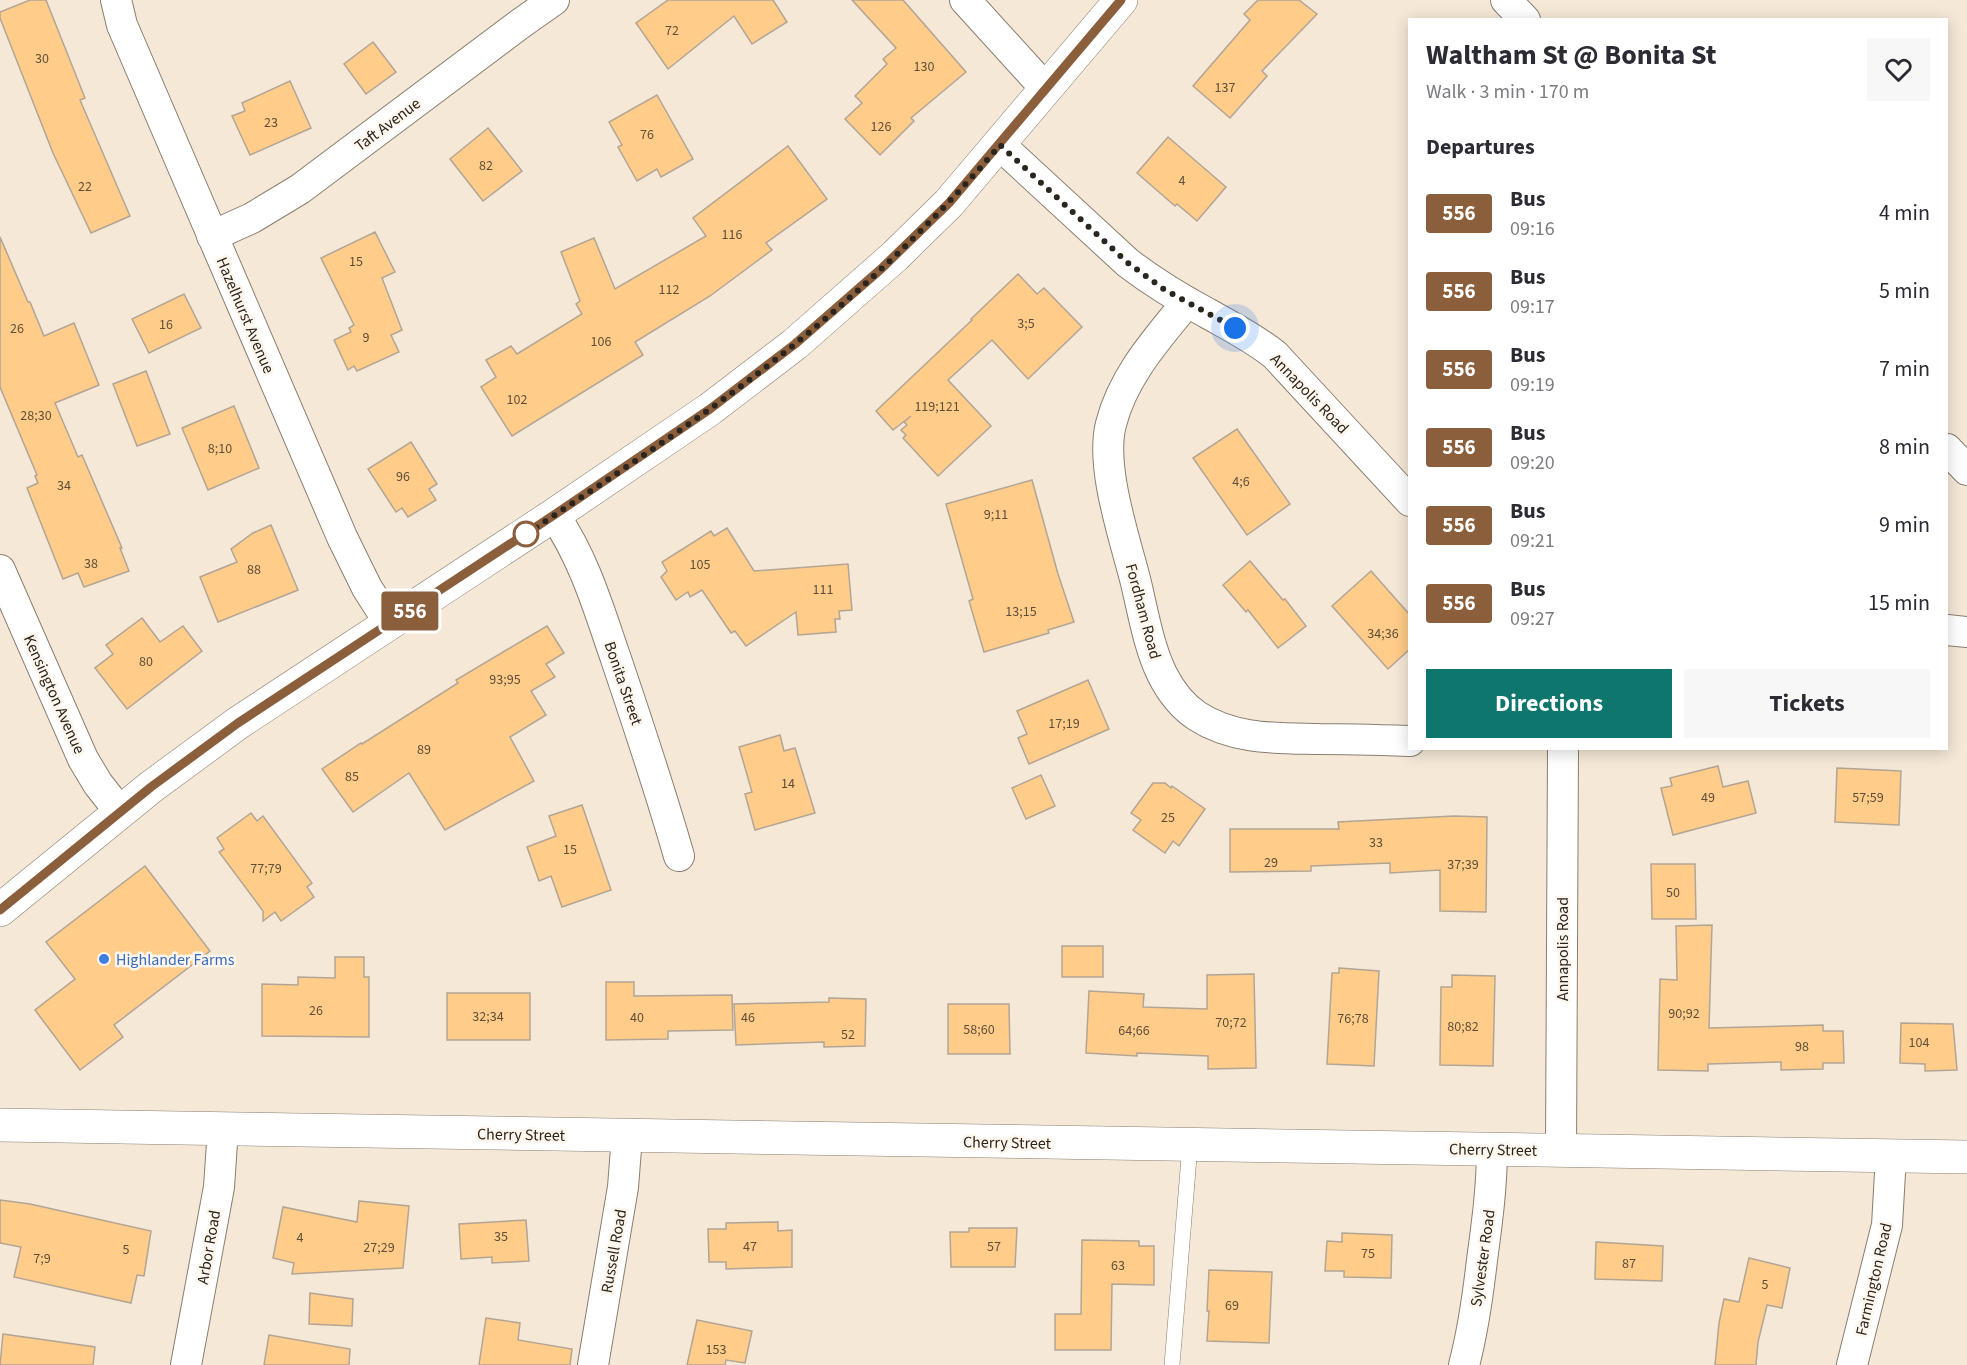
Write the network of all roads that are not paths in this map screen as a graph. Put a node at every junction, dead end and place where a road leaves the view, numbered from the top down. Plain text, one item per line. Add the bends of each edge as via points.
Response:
1 (116, 0) edge
2 (554, 0) edge
3 (965, 0) edge
4 (1121, 0) edge
5 (1506, 0) edge
6 (1523, 18) edge
7 (1046, 89) junction
8 (1000, 145) junction
9 (212, 236) junction
10 (1188, 302) junction
11 (1948, 450) edge
12 (1967, 470) edge
13 (1408, 499) edge
14 (554, 515) junction
15 (0, 570) edge
16 (390, 624) junction
17 (1948, 630) edge
18 (1967, 632) edge
19 (1408, 741) edge
20 (1563, 750) edge
21 (120, 812) junction
22 (679, 856) dead end
23 (0, 910) edge
24 (0, 1125) edge
25 (223, 1128) junction
26 (627, 1136) junction
27 (1190, 1144) junction
28 (1492, 1149) junction
29 (1561, 1150) junction
30 (1891, 1156) junction
31 (1967, 1157) edge
32 (186, 1365) edge
33 (593, 1365) edge
34 (1173, 1365) edge
35 (1464, 1365) edge
36 (1852, 1365) edge

1 - 9 street, Hazelhurst Avenue via 122,25
2 - 9 street, Taft Avenue via 300,189
3 - 7 street
4 - 7 street
5 - 6 street
7 - 8 street
8 - 10 street, Annapolis Road via 1128,263
8 - 14 street via 922,231 795,344 710,409
9 - 16 street, Hazelhurst Avenue via 351,557
10 - 13 street, Annapolis Road via 1275,355
10 - 19 street, Fordham Road via 1126,384 1114,412 1108,442 1115,499 1152,648 1164,678 1187,708 1233,732 1260,737
11 - 12 street
14 - 16 street
14 - 22 street, Bonita Street via 577,554 594,595
15 - 21 street, Kensington Avenue via 83,759
16 - 21 street via 238,723
17 - 18 street
20 - 29 street, Annapolis Road
21 - 23 street
24 - 25 street, Cherry Street
25 - 26 street, Cherry Street
25 - 32 street, Arbor Road via 219,1187
26 - 27 street, Cherry Street
26 - 33 street, Russell Road via 622,1195
27 - 28 street, Cherry Street
27 - 34 lane
28 - 29 street, Cherry Street
28 - 35 street, Sylvester Road via 1488,1220
29 - 30 street, Cherry Street
30 - 31 street, Cherry Street
30 - 36 street, Farmington Road via 1887,1225

